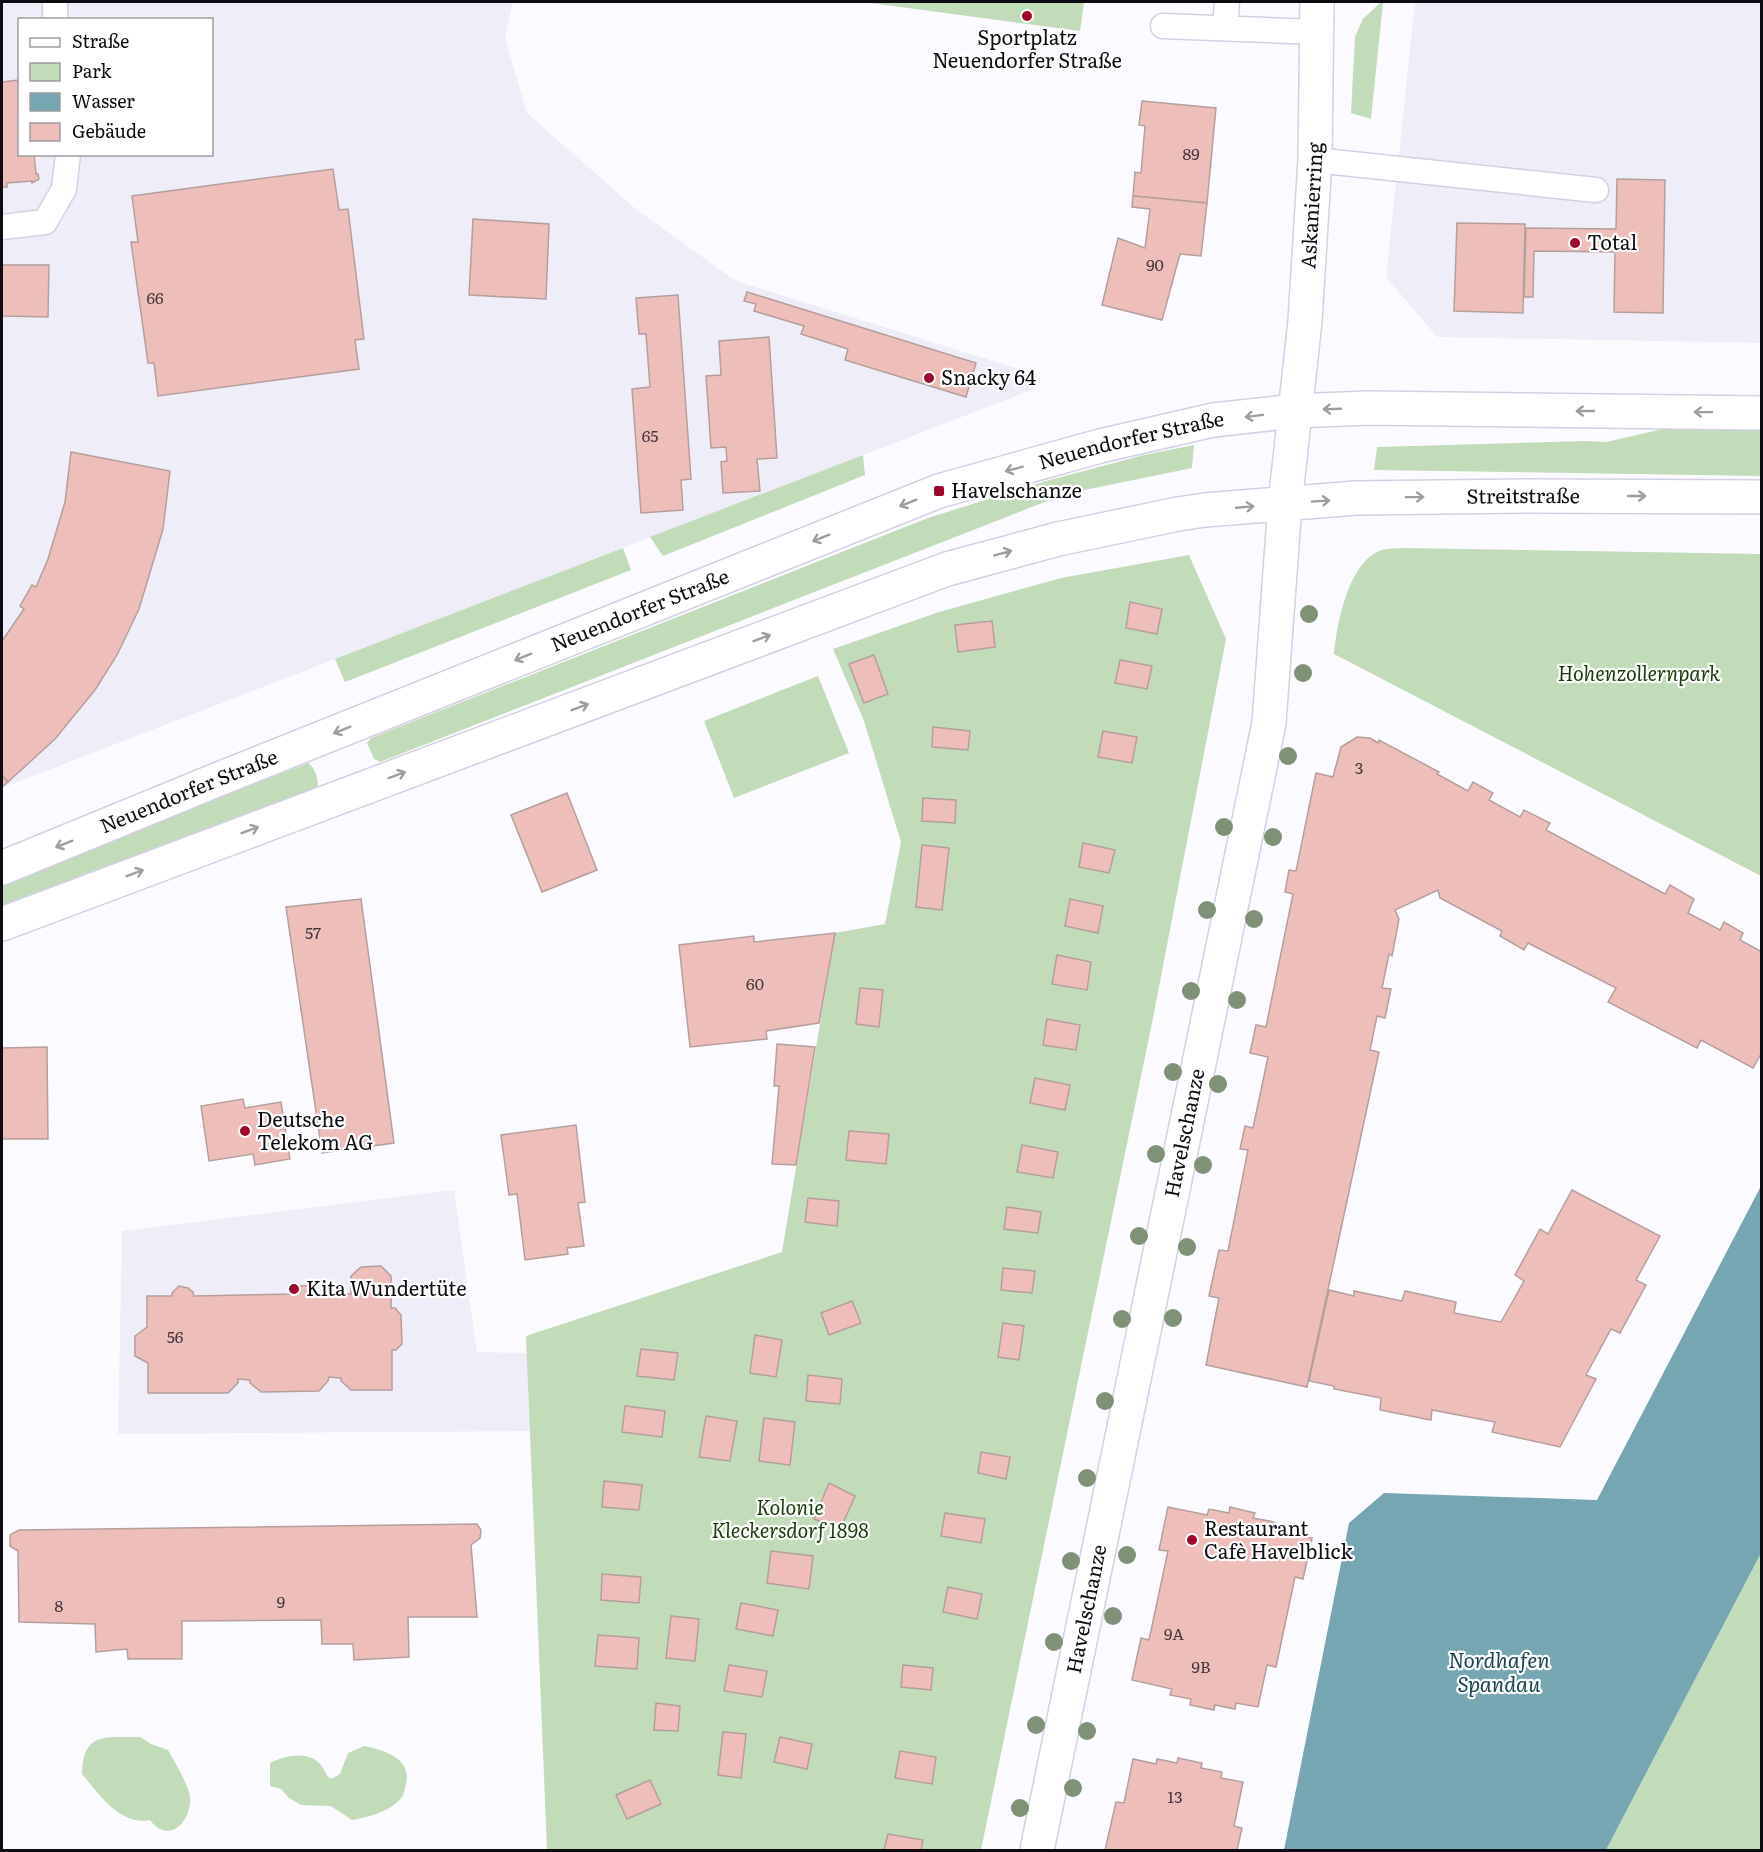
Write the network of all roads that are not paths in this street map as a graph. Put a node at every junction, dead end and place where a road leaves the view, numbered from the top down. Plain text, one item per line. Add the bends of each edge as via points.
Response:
1 (55, 2) edge
2 (1227, 2) edge
3 (1317, 17) edge
4 (55, 18) edge
5 (1163, 26) dead end
6 (1225, 28) junction
7 (68, 156) edge
8 (1315, 160) junction
9 (1596, 190) dead end
10 (2, 227) edge
11 (1295, 411) junction
12 (1761, 412) edge
13 (1761, 496) edge
14 (1285, 504) junction
15 (2, 868) edge
16 (2, 924) edge
17 (1037, 1851) edge

1 - 4 lane
2 - 6 lane
3 - 6 lane
3 - 8 main road, Askanierring
5 - 6 lane
7 - 10 lane via 64,189 45,222
8 - 9 lane
8 - 11 main road, Askanierring
12 -> 11 main road via 1368,408
11 - 14 main road, Havelschanze
11 -> 15 main road, Neuendorfer Straße via 1213,420 1100,446 939,491
14 -> 13 main road, Streitstraße via 1356,498
16 -> 14 main road via 946,569 1058,539 1178,514
14 - 17 main road, Havelschanze via 1269,723

